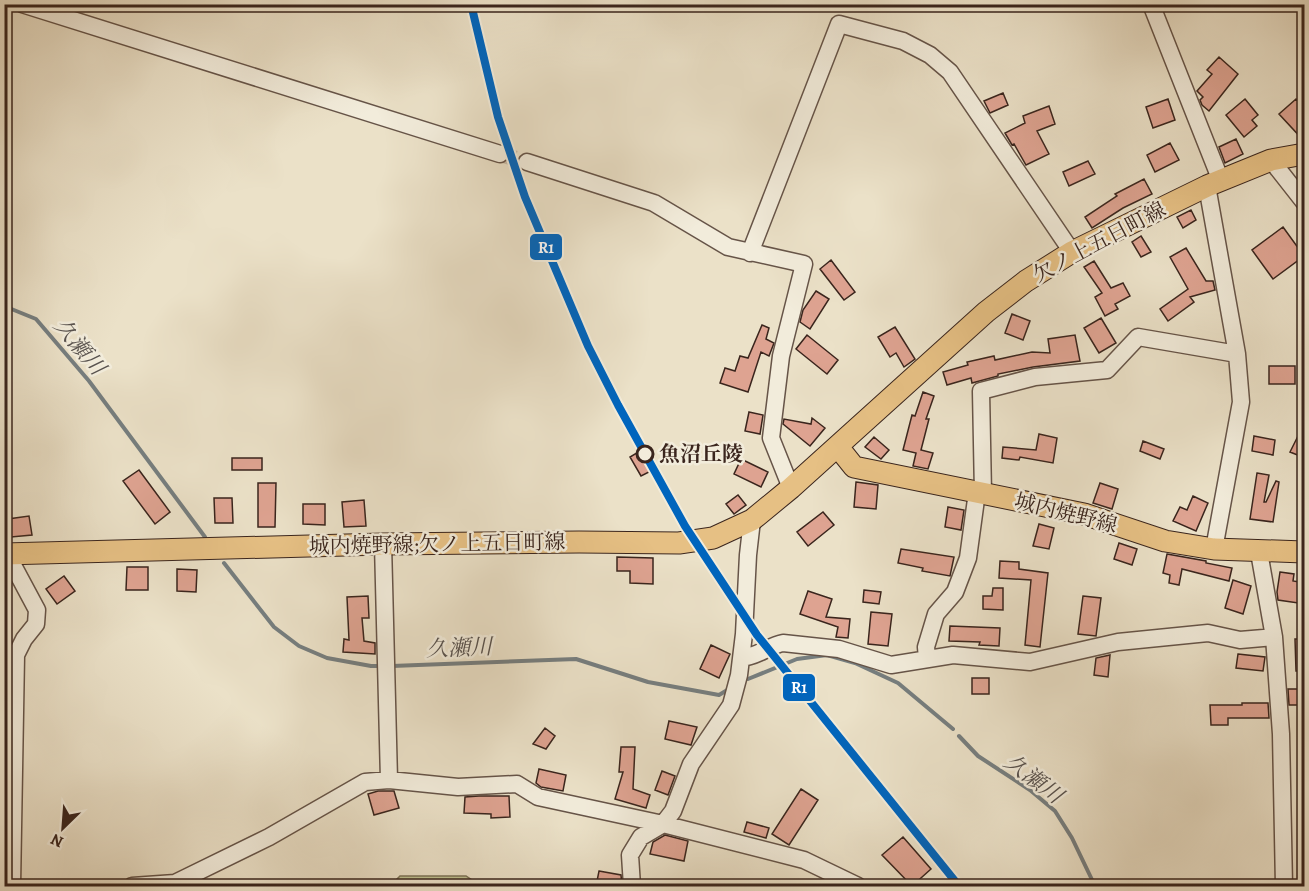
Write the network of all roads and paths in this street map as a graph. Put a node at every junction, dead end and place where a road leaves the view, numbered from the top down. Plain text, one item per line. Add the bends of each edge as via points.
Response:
1 (22, 4) edge
2 (1152, 4) edge
3 (500, 153) tunnel mouth
4 (1305, 154) edge
5 (1271, 160) junction
6 (527, 162) tunnel mouth
7 (1214, 184) junction
8 (1305, 202) edge
9 (1072, 252) junction
10 (750, 254) junction
11 (1236, 354) junction
12 (838, 447) junction
13 (791, 488) junction
14 (980, 493) junction
15 (752, 520) junction
16 (383, 544) junction
17 (1214, 549) junction
18 (1259, 552) junction
19 (1305, 552) edge
20 (6, 554) edge
21 (1274, 637) junction
22 (741, 658) junction
23 (927, 659) junction
24 (388, 780) junction
25 (663, 824) junction
26 (12, 886) edge
27 (132, 886) edge
28 (632, 886) edge
29 (858, 886) edge
30 (1284, 886) edge

1 - 3 street
2 - 7 street
4 - 5 main road, 欠ノ上五日町線
5 - 7 main road, 欠ノ上五日町線
5 - 8 street
6 - 10 street via 654,203 728,248
7 - 9 main road, 欠ノ上五日町線
7 - 11 street
9 - 10 street via 950,72 903,40 839,24
9 - 12 main road, 欠ノ上五日町線 via 986,312
10 - 13 street via 804,264 781,357 771,438
11 - 14 street via 1138,337 1107,370 1035,377 981,391
11 - 17 street via 1241,402
12 - 13 main road, 城内焼野線;欠ノ上五日町線
12 - 14 main road, 城内焼野線 via 854,467
13 - 15 main road, 城内焼野線;欠ノ上五日町線
14 - 17 main road, 城内焼野線 via 1084,514 1166,540
14 - 23 street via 968,558 955,592 936,614 926,647
15 - 16 main road, 城内焼野線;欠ノ上五日町線 via 713,538 679,543
15 - 22 street
16 - 20 main road, 城内焼野線;欠ノ上五日町線
16 - 24 street
17 - 18 main road, 城内焼野線
18 - 19 main road, 城内焼野線
18 - 21 street
20 - 26 street via 37,610 36,624 16,655
21 - 23 street via 1240,640 1208,633 1118,642 1030,662 953,655
21 - 30 street via 1281,734
22 - 23 street via 783,643 839,649 891,665
22 - 25 street via 732,705 691,764 673,811
24 - 25 street via 458,787 517,784 538,797
24 - 27 street via 365,782 269,837 174,883
25 - 28 street via 641,837 630,855
25 - 29 street via 804,860

